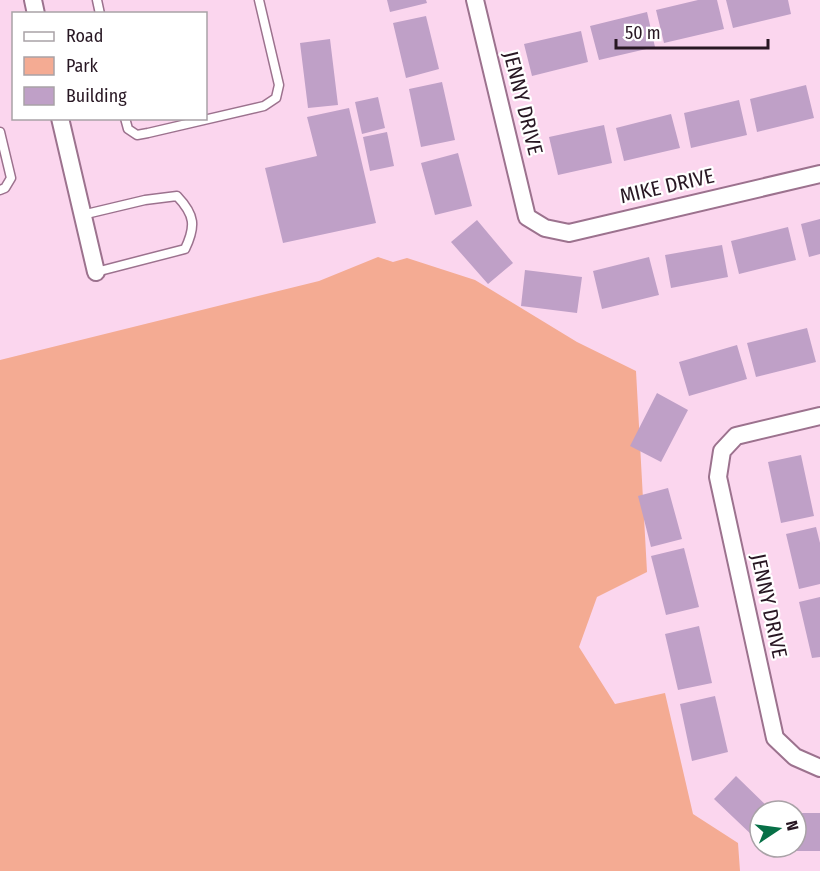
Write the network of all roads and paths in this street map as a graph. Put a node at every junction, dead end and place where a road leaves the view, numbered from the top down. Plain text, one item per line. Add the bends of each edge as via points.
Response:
1 (259, 0) edge
2 (475, 0) edge
3 (60, 120) edge
4 (126, 120) edge
5 (206, 120) edge
6 (207, 120) edge
7 (0, 132) edge
8 (820, 174) edge
9 (0, 190) edge
10 (82, 215) junction
11 (527, 217) joint
12 (96, 272) joint
13 (820, 416) edge
14 (820, 768) edge

1 - 6 lane via 279,85 276,98 264,106
2 - 11 street, JENNY DRIVE
3 - 10 street
4 - 5 lane via 128,129 137,135
7 - 9 lane via 11,178
8 - 11 street, MIKE DRIVE via 569,232 545,228
10 - 12 street
10 - 12 lane via 177,196 188,208 193,232 185,249
13 - 14 street, JENNY DRIVE via 736,436 722,451 718,477 776,738 795,757

